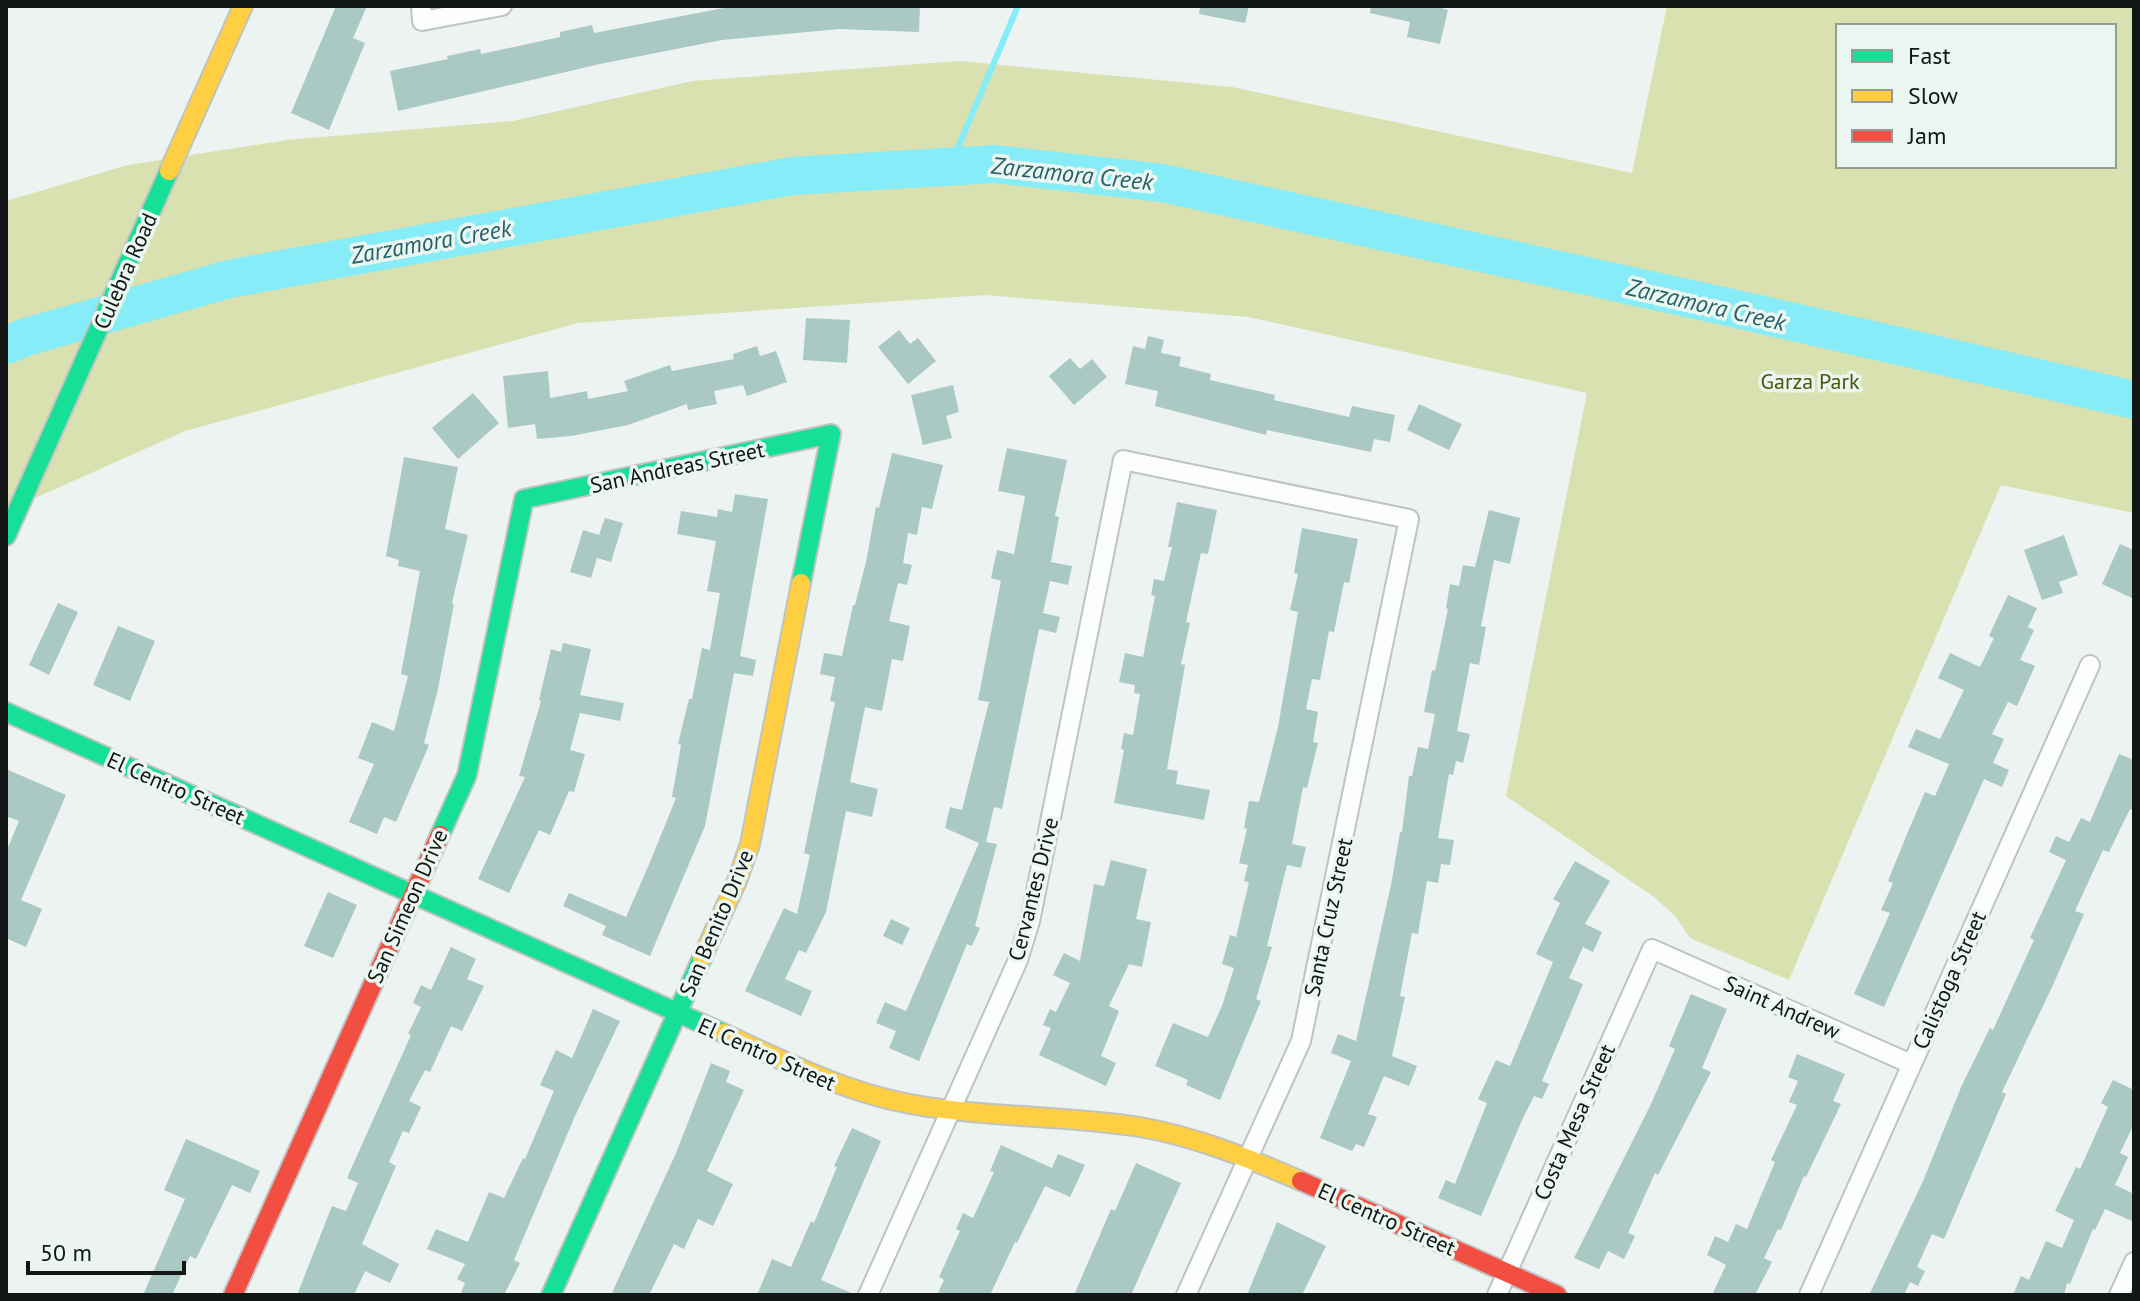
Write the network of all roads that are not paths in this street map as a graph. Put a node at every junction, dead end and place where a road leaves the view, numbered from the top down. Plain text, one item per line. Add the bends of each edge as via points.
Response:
1 (243, 6) edge
2 (421, 6) edge
3 (502, 6) edge
4 (831, 434) joint
5 (524, 499) joint
6 (1409, 519) joint
7 (6, 536) edge
8 (2090, 665) dead end
9 (6, 712) edge
10 (413, 893) junction
11 (1652, 949) joint
12 (677, 1014) junction
13 (1911, 1064) junction
14 (950, 1109) junction
15 (1248, 1158) junction
16 (2134, 1262) edge
17 (1507, 1273) junction
18 (233, 1295) edge
19 (551, 1295) edge
20 (868, 1295) edge
21 (1186, 1295) edge
22 (1497, 1295) edge
23 (1557, 1295) edge
24 (1809, 1295) edge
25 (2119, 1295) edge

1 - 7 street, Culebra Road
2 - 3 street via 422,21
4 - 5 street, San Andreas Street
4 - 12 street, San Benito Drive via 750,844
5 - 10 street, San Simeon Drive via 467,775
6 - 14 street, Cervantes Drive via 1123,460 1030,921 1018,960
6 - 15 street, Santa Cruz Street via 1301,1041
8 - 13 street, Calistoga Street
9 - 10 street, El Centro Street
10 - 12 street, El Centro Street
10 - 18 street, San Simeon Drive
11 - 13 street, Saint Andrew
11 - 17 street, Costa Mesa Street
12 - 14 street, El Centro Street via 869,1096
12 - 19 street, San Benito Drive
13 - 24 street, Calistoga Street
14 - 15 street, El Centro Street via 1122,1124 1202,1140
14 - 20 street, Cervantes Drive
15 - 17 street, El Centro Street
15 - 21 street, Santa Cruz Street
16 - 25 street
17 - 22 street, Costa Mesa Street
17 - 23 street, El Centro Street

